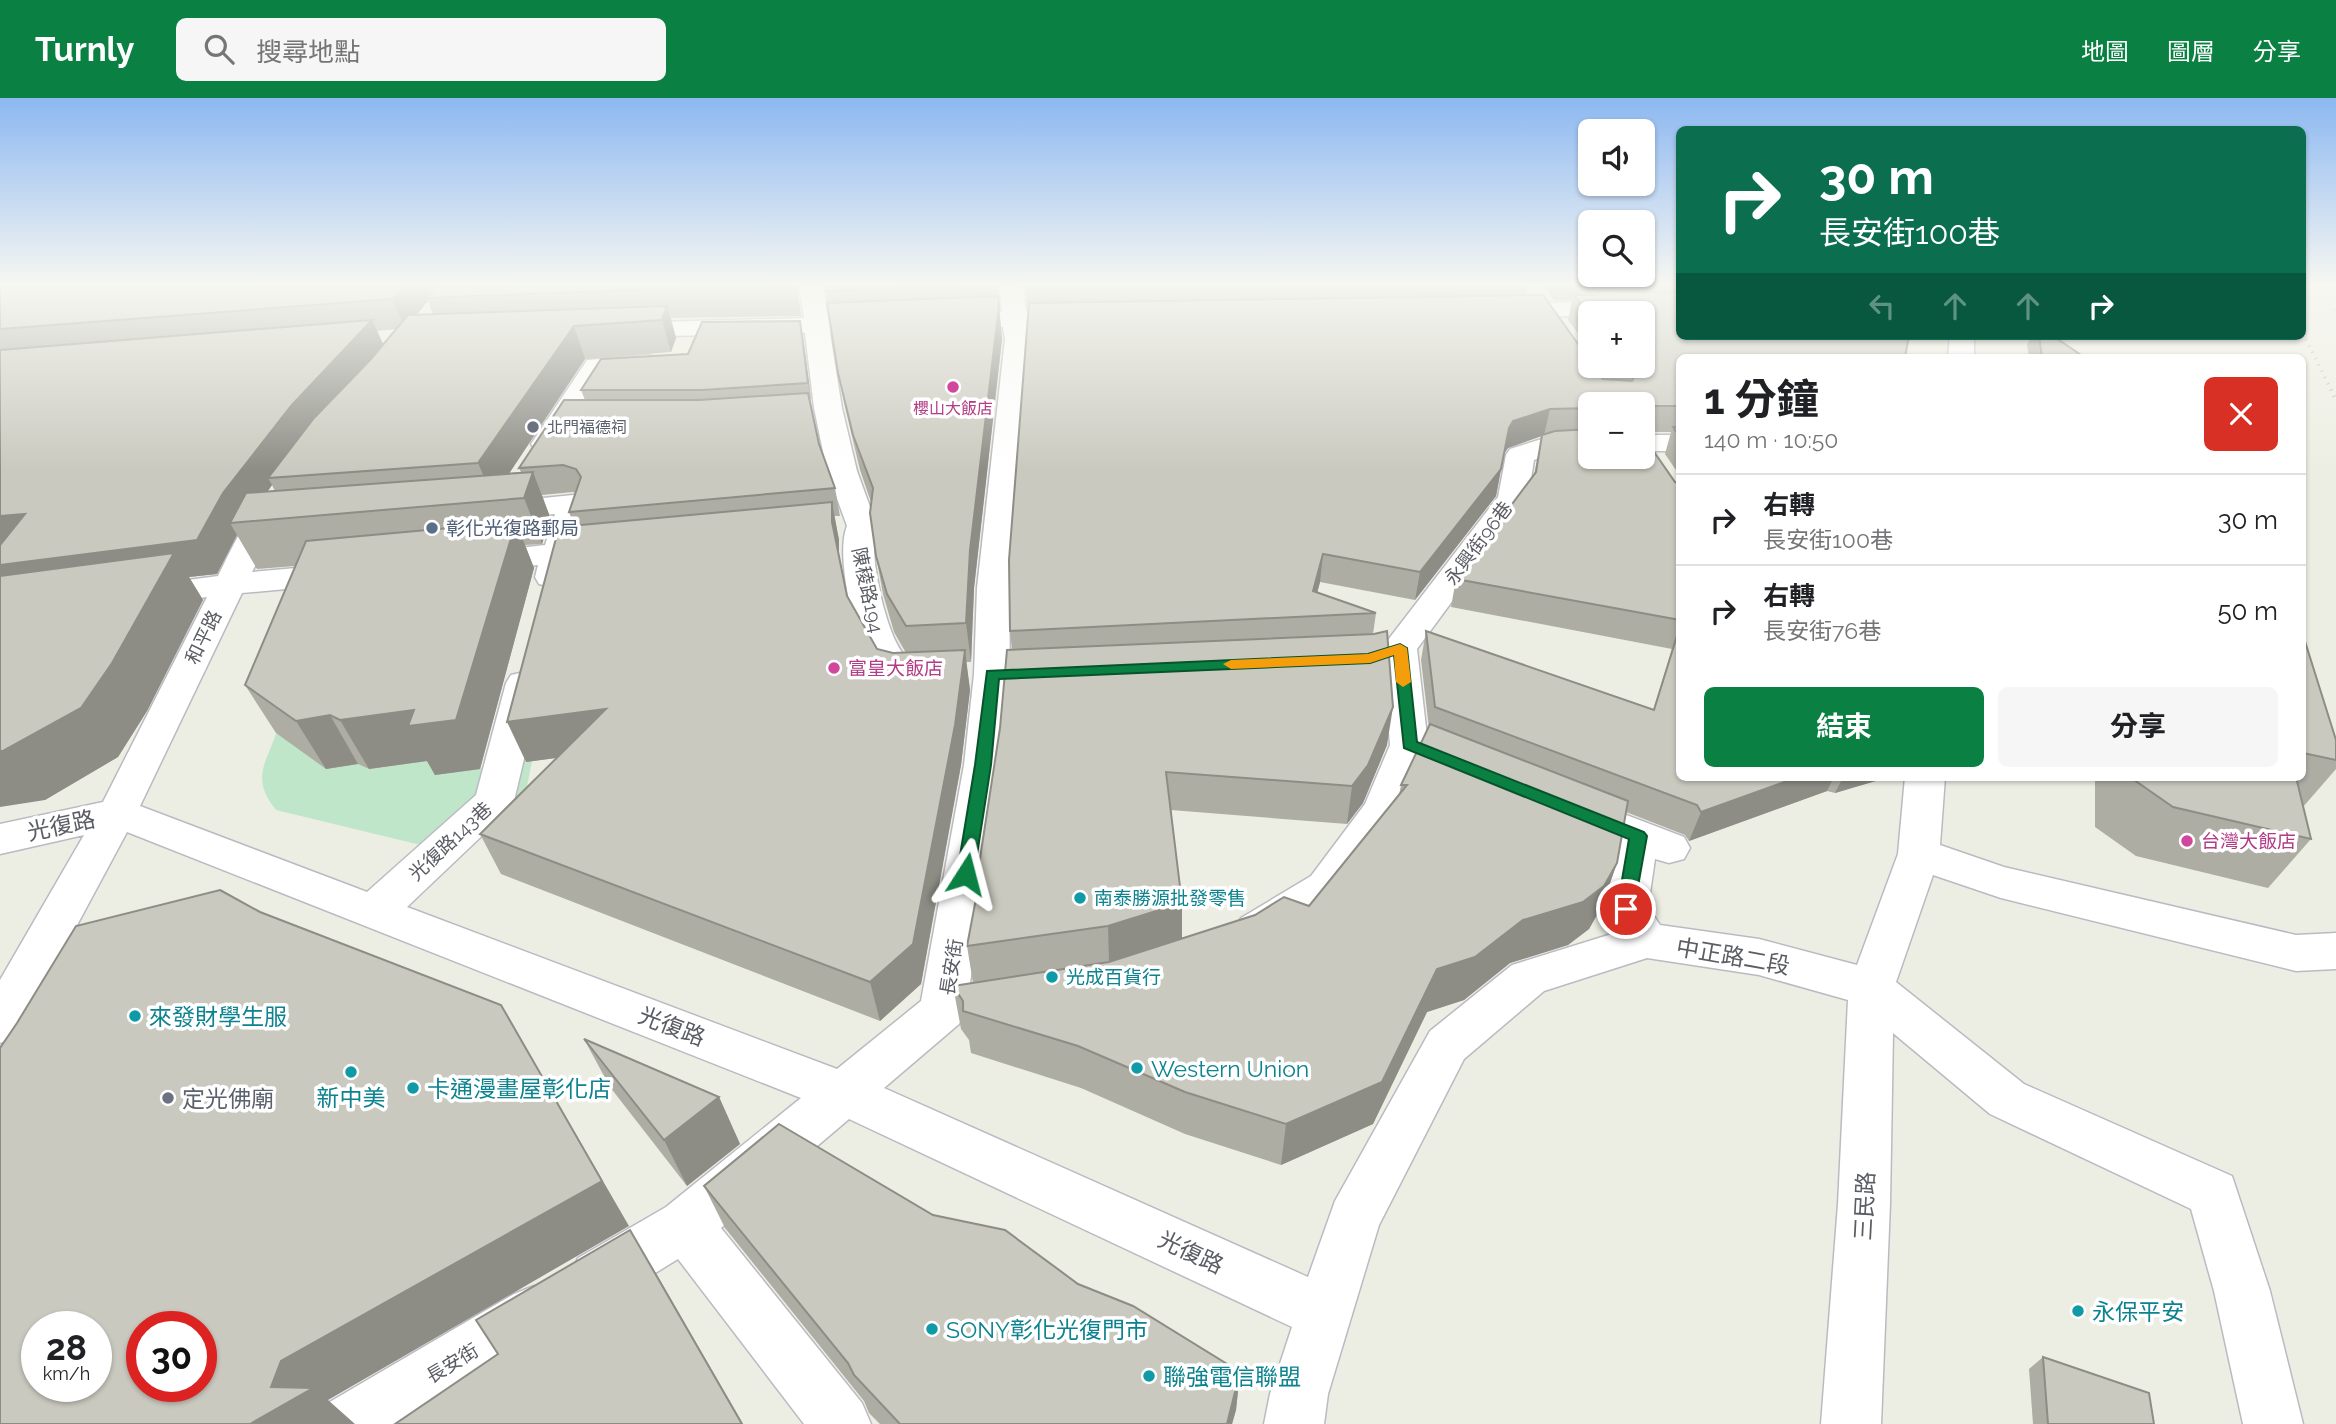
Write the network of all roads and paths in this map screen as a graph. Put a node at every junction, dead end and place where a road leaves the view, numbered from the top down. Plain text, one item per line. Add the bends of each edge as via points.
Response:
1 (683, 347) edge
2 (816, 347) edge
3 (1016, 347) edge
4 (1676, 444) edge
5 (1578, 446) edge
6 (1655, 452) edge
7 (289, 487) edge
8 (503, 510) junction
9 (462, 513) edge
10 (300, 525) edge
11 (259, 528) junction
12 (626, 548) edge
13 (557, 554) junction
14 (448, 564) edge
15 (366, 572) edge
16 (230, 584) junction
17 (108, 601) edge
18 (544, 606) edge
19 (534, 645) edge
20 (1400, 648) junction
21 (1300, 661) edge
22 (982, 675) junction
23 (1409, 745) junction
24 (1447, 760) edge
25 (1925, 781) edge
26 (1536, 796) edge
27 (117, 813) junction
28 (0, 839) edge
29 (1919, 854) junction
30 (373, 911) junction
31 (1647, 941) junction
32 (1225, 948) edge
33 (2316, 952) edge
34 (1871, 988) junction
35 (0, 1023) edge
36 (844, 1093) junction
37 (685, 1225) junction
38 (1325, 1313) junction
39 (349, 1424) edge
40 (841, 1424) edge
41 (1294, 1424) edge
42 (1852, 1424) edge
43 (2273, 1424) edge

1 - 8 street via 596,365 577,416 526,473
2 - 22 street, 陳稜路194 via 814,409 842,471 848,527 858,539 858,559 875,634 900,679
3 - 22 street, 長安街
4 - 6 street
5 - 20 street, 永興街96巷 via 1545,447 1520,455 1513,498
7 - 11 street, 和平路
8 - 9 street
8 - 13 street via 573,504
10 - 11 street
11 - 16 street, 和平路
12 - 13 street
13 - 14 street
13 - 18 street
15 - 16 street
16 - 17 street
16 - 27 street, 和平路
19 - 30 street, 光復路143巷 via 494,801
20 - 21 street via 1370,658
20 - 23 street
22 - 36 street, 長安街 via 983,765 960,1008
23 - 24 street
23 - 32 street via 1383,809 1326,887
25 - 29 street
26 - 31 street via 1653,842 1626,909
27 - 28 street, 光復路
27 - 30 street, 光復路
27 - 35 street, 和平路
29 - 33 street via 2001,882
29 - 34 street
30 - 36 street, 光復路
31 - 34 street, 中正路二段 via 1759,957
31 - 38 street, 中正路二段 via 1528,978 1447,1045 1354,1219
34 - 42 street, 三民路
34 - 43 street via 2007,1099 2213,1193
36 - 37 street, 長安街
36 - 38 street, 光復路
37 - 39 street, 長安街
37 - 40 street
38 - 41 street, 中正路二段

